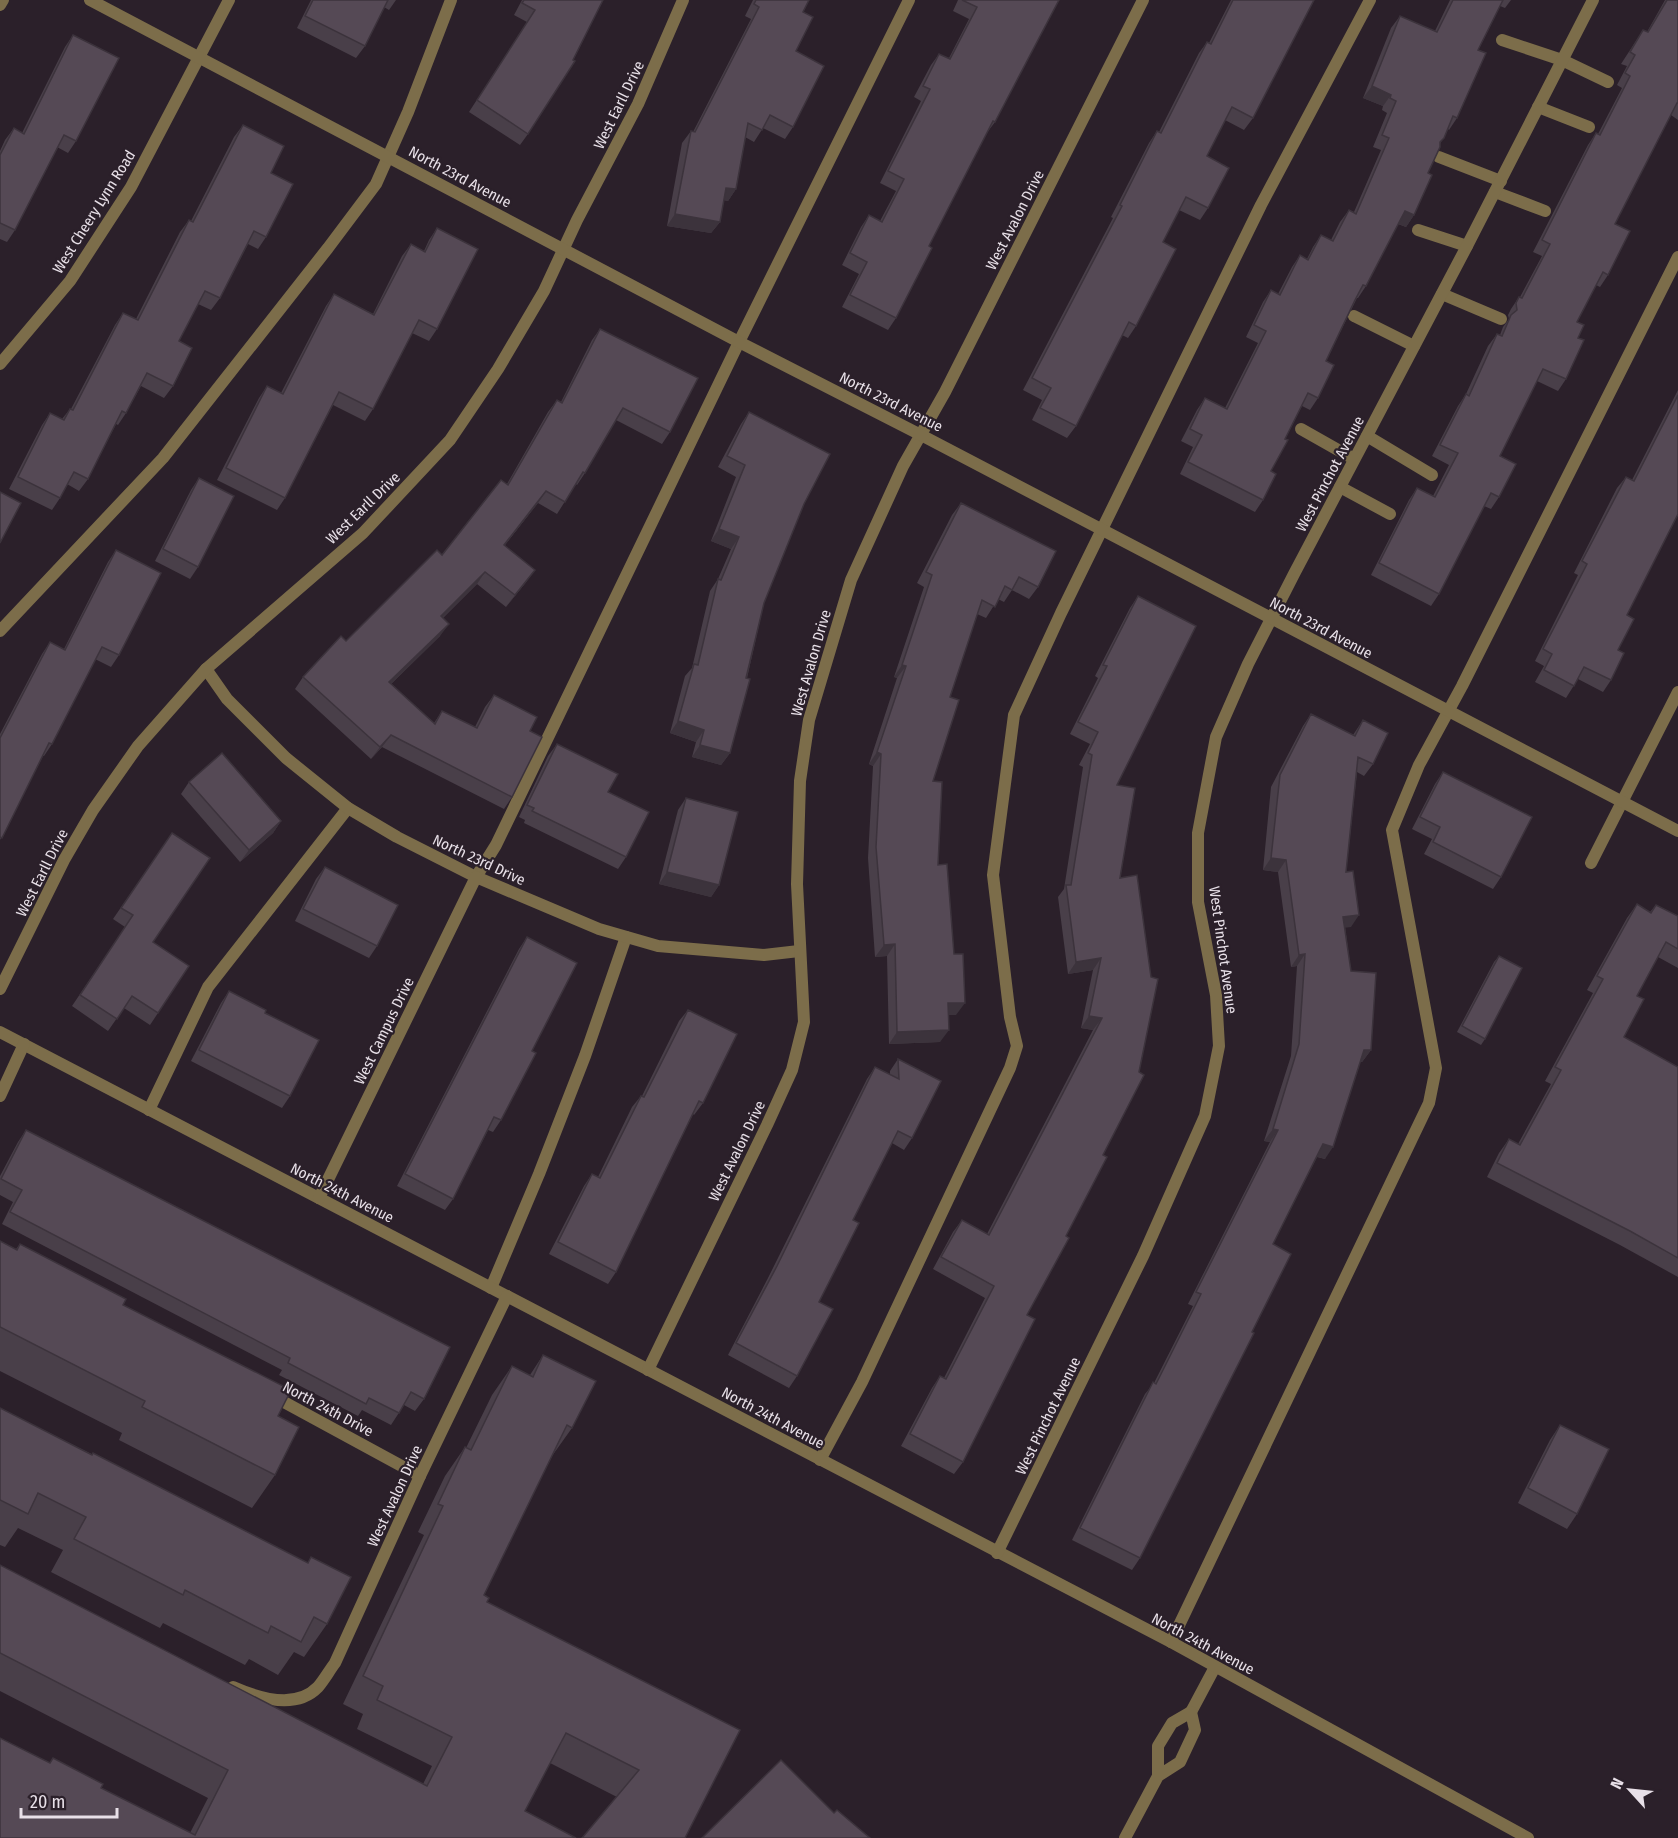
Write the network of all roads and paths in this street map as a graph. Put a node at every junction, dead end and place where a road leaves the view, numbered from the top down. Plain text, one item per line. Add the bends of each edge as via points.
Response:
1 (3, 0) edge
2 (90, 0) edge
3 (229, 0) edge
4 (451, 0) edge
5 (683, 0) edge
6 (909, 0) edge
7 (1143, 0) edge
8 (1370, 0) edge
9 (1593, 0) edge
10 (0, 5) edge
11 (1502, 40) dead end
12 (199, 57) junction
13 (1562, 60) junction
14 (1608, 82) dead end
15 (1539, 107) junction
16 (1589, 127) dead end
17 (388, 156) junction
18 (1439, 157) edge
19 (1498, 186) junction
20 (1545, 211) dead end
21 (1418, 230) dead end
22 (1467, 246) junction
23 (564, 249) junction
24 (1678, 257) edge
25 (1442, 294) junction
26 (1354, 316) edge
27 (1501, 319) dead end
28 (739, 342) junction
29 (1414, 346) junction
30 (0, 364) edge
31 (1301, 429) edge
32 (921, 435) junction
33 (1367, 436) junction
34 (1354, 459) junction
35 (1432, 475) dead end
36 (1340, 487) junction
37 (1390, 514) dead end
38 (1103, 530) junction
39 (1272, 619) junction
40 (0, 631) edge
41 (206, 669) junction
42 (1678, 692) edge
43 (1448, 711) junction
44 (1622, 802) junction
45 (348, 808) junction
46 (1678, 831) edge
47 (1591, 863) dead end
48 (476, 877) junction
49 (626, 937) junction
50 (799, 951) junction
51 (0, 989) edge
52 (0, 1032) edge
53 (24, 1044) junction
54 (0, 1096) edge
55 (149, 1110) junction
56 (319, 1198) junction
57 (491, 1288) junction
58 (507, 1296) junction
59 (648, 1370) junction
60 (258, 1388) edge
61 (820, 1460) junction
62 (420, 1476) junction
63 (997, 1553) junction
64 (1171, 1642) junction
65 (1215, 1667) junction
66 (219, 1681) edge
67 (1191, 1712) junction
68 (1158, 1776) junction
69 (1125, 1838) edge
70 (1528, 1838) edge

1 - 10 street
2 - 12 street, North 23rd Avenue
3 - 12 street, West Cheery Lynn Road
4 - 17 street
5 - 23 street, West Earll Drive via 638,104
6 - 28 street, West Campus Drive
7 - 32 street, West Avalon Drive
8 - 38 street via 1261,205
9 - 13 street, West Pinchot Avenue
11 - 13 street
12 - 17 street, North 23rd Avenue
12 - 30 street, West Cheery Lynn Road via 131,187 70,281
13 - 14 street
13 - 15 street, West Pinchot Avenue
15 - 16 street
15 - 19 street, West Pinchot Avenue
17 - 23 street, North 23rd Avenue
17 - 40 street via 376,183 328,248 163,458
18 - 19 street
19 - 20 street
19 - 22 street, West Pinchot Avenue
21 - 22 street
22 - 25 street, West Pinchot Avenue
23 - 28 street, North 23rd Avenue
23 - 41 street, West Earll Drive via 498,369 450,440 363,533
24 - 43 street
25 - 27 street
25 - 29 street, West Pinchot Avenue
26 - 29 street
28 - 32 street, North 23rd Avenue
28 - 48 street, West Campus Drive via 496,845
29 - 33 street, West Pinchot Avenue
31 - 34 street
32 - 38 street, North 23rd Avenue
32 - 50 street, West Avalon Drive via 851,580 809,720 800,781
33 - 34 street, West Pinchot Avenue
33 - 35 street
34 - 36 street, West Pinchot Avenue
36 - 37 street
36 - 39 street, West Pinchot Avenue
38 - 39 street, North 23rd Avenue
38 - 61 street via 1014,716 993,875 1017,1046 862,1382
39 - 43 street, North 23rd Avenue
39 - 63 street, West Pinchot Avenue via 1216,737 1198,833 1198,902 1216,995 1219,1046 1205,1116 1143,1256
41 - 45 street, North 23rd Drive via 227,699 286,758
41 - 51 street, West Earll Drive via 138,746 93,810
42 - 44 street
43 - 44 street, North 23rd Avenue
43 - 64 street via 1419,765 1392,830 1436,1068 1429,1103
44 - 46 street, North 23rd Avenue
44 - 47 street
45 - 48 street, North 23rd Drive
45 - 55 street via 208,987
48 - 49 street, North 23rd Drive
48 - 56 street, West Campus Drive
49 - 50 street, North 23rd Drive via 658,946 764,955
49 - 57 street via 540,1174
50 - 59 street, West Avalon Drive via 804,1022 792,1070
52 - 53 street, North 24th Avenue
53 - 54 street
53 - 55 street, North 24th Avenue
55 - 56 street, North 24th Avenue
56 - 57 street, North 24th Avenue
57 - 58 street, North 24th Avenue
58 - 59 street, North 24th Avenue
58 - 62 street, West Avalon Drive
59 - 61 street, North 24th Avenue
60 - 62 street, North 24th Drive
61 - 63 street, North 24th Avenue
62 - 66 street, West Avalon Drive via 335,1663 317,1688 300,1699 272,1700
63 - 64 street, North 24th Avenue
64 - 65 street, North 24th Avenue
65 - 67 street
65 - 70 street, North 24th Avenue
67 - 68 street via 1172,1723 1158,1746
67 - 68 street via 1195,1730 1180,1762
68 - 69 street

